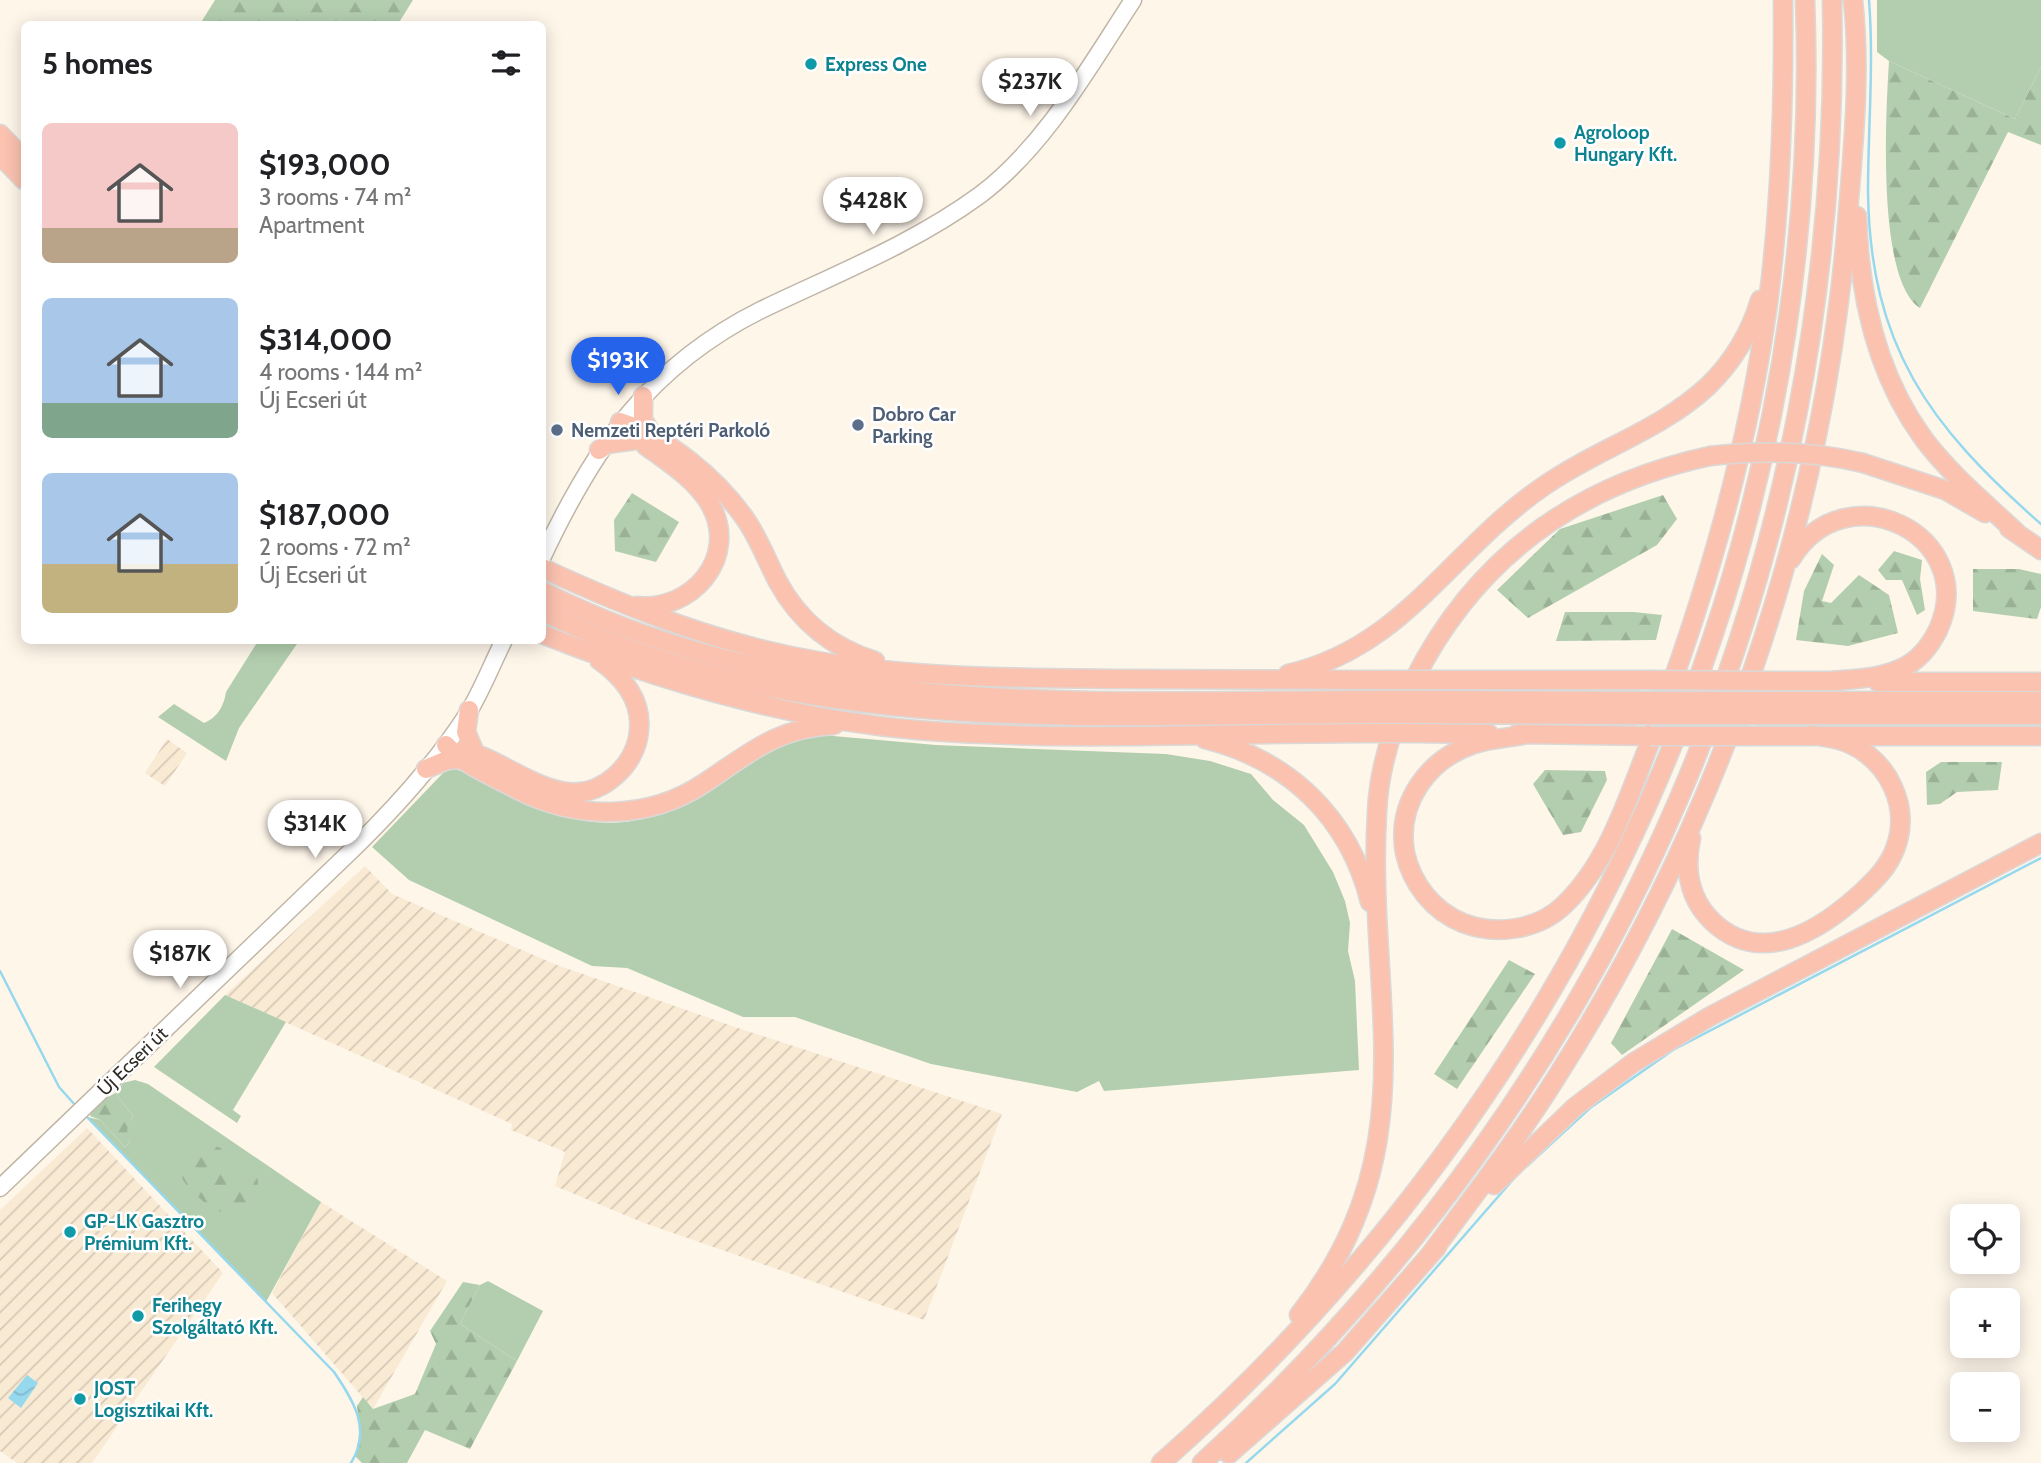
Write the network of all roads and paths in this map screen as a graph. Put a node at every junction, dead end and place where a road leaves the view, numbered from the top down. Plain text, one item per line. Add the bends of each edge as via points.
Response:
1 (1133, 0) edge
2 (1783, 0) edge
3 (1805, 0) edge
4 (1832, 0) edge
5 (1853, 0) edge
6 (0, 134) edge
7 (1853, 139) junction
8 (0, 155) edge
9 (21, 156) edge
10 (21, 177) edge
11 (1774, 250) junction
12 (643, 396) junction
13 (620, 422) junction
14 (645, 438) junction
15 (599, 450) junction
16 (2017, 533) junction
17 (2041, 550) edge
18 (546, 551) edge
19 (546, 570) edge
20 (1785, 570) junction
21 (546, 594) edge
22 (619, 603) junction
23 (546, 613) edge
24 (546, 636) edge
25 (503, 644) edge
26 (585, 651) junction
27 (909, 673) junction
28 (1226, 679) junction
29 (1828, 681) junction
30 (2041, 682) edge
31 (2041, 701) edge
32 (1376, 707) junction
33 (1762, 708) junction
34 (470, 710) junction
35 (2041, 715) edge
36 (870, 724) junction
37 (1527, 734) junction
38 (1178, 735) junction
39 (1812, 736) junction
40 (2041, 736) edge
41 (446, 745) junction
42 (469, 756) junction
43 (426, 769) junction
44 (1695, 821) junction
45 (2041, 844) edge
46 (1378, 946) junction
47 (0, 1188) edge
48 (1429, 1256) junction
49 (1247, 1385) junction
50 (1161, 1463) edge
51 (1202, 1463) edge
52 (1218, 1463) edge

1 - 12 main road via 1044,130 982,194 921,234 734,325 664,374
2 - 11 highway via 1783,142
3 - 49 highway via 1801,185 1777,381 1748,515 1722,607 1672,748 1632,840 1570,960 1493,1088 1367,1255
4 - 51 highway via 1833,102 1826,215 1796,426 1751,604 1672,817 1576,1005 1481,1151 1346,1319
5 - 7 highway
6 - 9 highway
7 - 16 highway via 1857,236 1881,360 1924,439
7 - 20 highway via 1828,376
8 - 10 highway
11 - 28 highway via 1758,307 1739,346 1692,400 1532,494 1488,530 1405,613 1355,650 1286,675
11 - 37 highway via 1752,400 1716,551 1685,649 1624,808 1596,864 1562,907 1541,921 1515,929 1476,927 1446,914 1417,883 1405,849 1406,814 1422,779 1450,754 1482,742
12 - 13 main road
12 - 14 highway
13 - 14 highway
13 - 15 main road
14 - 15 highway via 607,444
14 - 22 highway via 703,494 715,515 719,542 712,567 691,594 652,607
14 - 27 highway via 702,472 729,499 750,527 785,593 813,626 856,655
15 - 18 main road
16 - 17 highway
16 - 46 highway, bridge via 1945,490 1863,463 1777,452 1710,456 1650,471 1565,512 1491,569 1438,634 1402,705 1383,769 1377,809
19 - 22 highway
20 - 29 highway via 1798,548 1817,530 1858,515 1885,517 1912,531 1940,566 1946,601 1937,631 1921,655 1884,676
20 - 44 highway via 1741,704
21 - 32 highway via 687,648 761,668 876,688 1002,698
22 - 27 highway via 758,649
23 - 32 highway via 630,647 719,675 872,705 1001,713
24 - 26 highway
25 - 34 main road, Új Ecseri út
26 - 36 highway via 713,692
26 - 42 highway via 623,680 636,704 635,750 610,781 586,792 558,792
27 - 28 highway
28 - 29 highway, bridge
29 - 30 highway
31 - 33 highway
32 - 33 highway, bridge
33 - 35 highway
34 - 41 main road, Új Ecseri út
34 - 42 highway via 466,732
36 - 38 highway via 988,733
36 - 42 highway via 804,727 767,740 704,784 637,811 564,809 532,797
37 - 38 highway, bridge
37 - 39 highway, bridge
38 - 46 highway via 1237,748 1266,761 1325,808 1342,831 1364,879
39 - 40 highway
39 - 44 highway via 1847,742 1869,756 1889,778 1899,801 1895,851 1880,875 1820,926 1790,941 1772,943 1733,936 1718,926 1699,906 1688,874
41 - 42 highway
41 - 43 main road, Új Ecseri út
42 - 43 highway
43 - 47 main road, Új Ecseri út via 358,845
44 - 48 highway via 1615,977 1558,1075
45 - 48 highway via 1709,1017 1633,1063 1541,1137
46 - 49 highway via 1384,1096 1368,1187 1347,1241 1322,1285
48 - 52 highway via 1345,1352
49 - 50 highway

